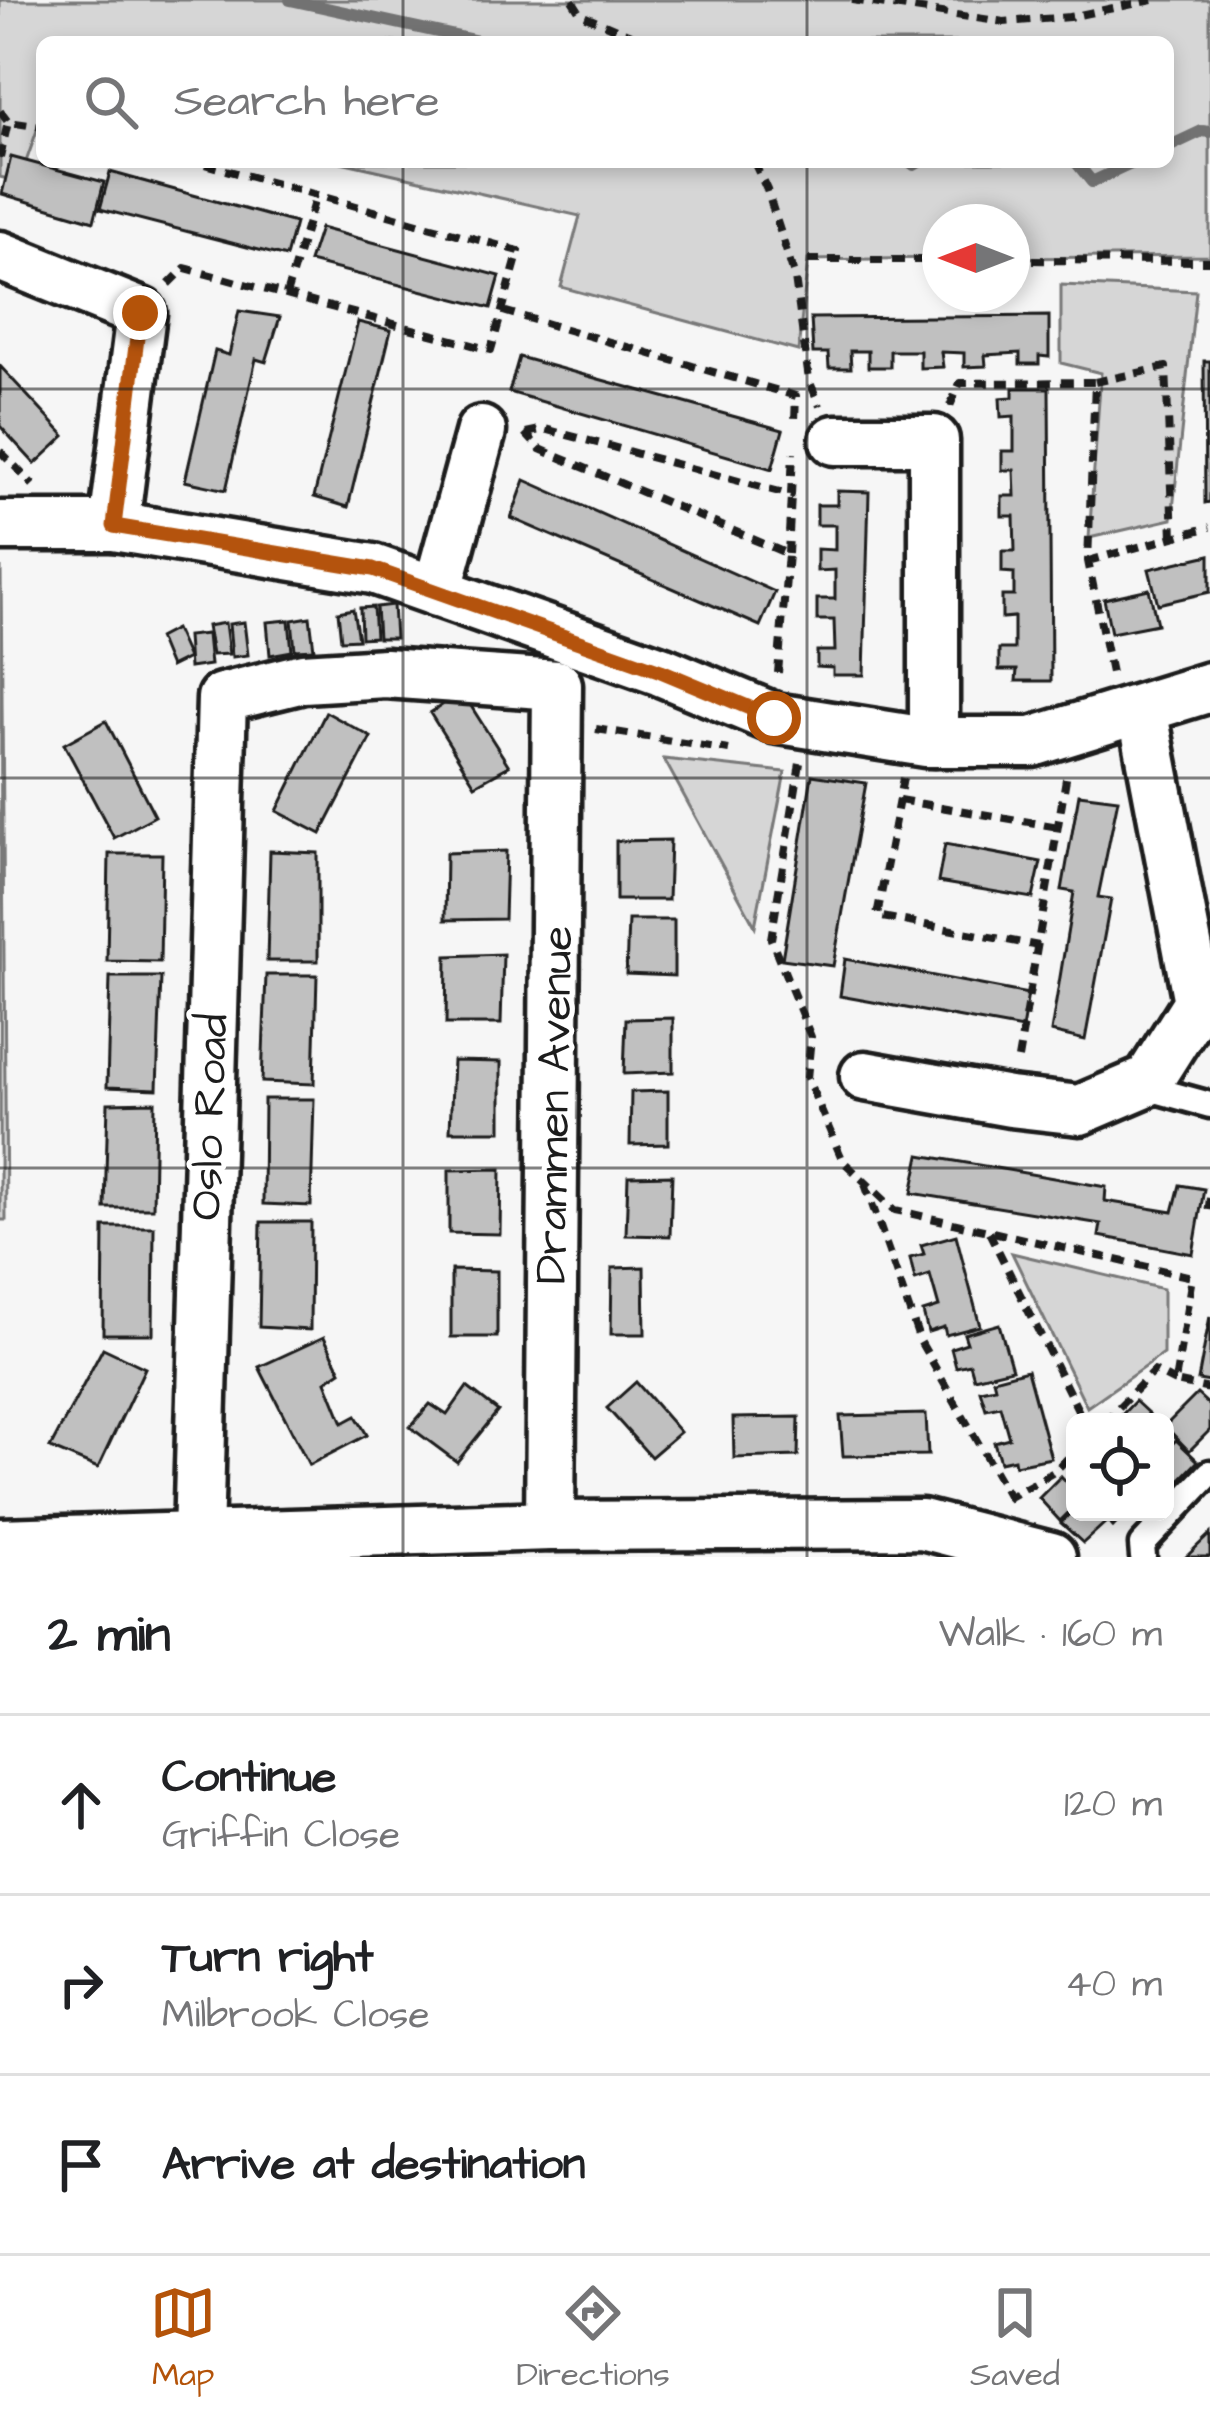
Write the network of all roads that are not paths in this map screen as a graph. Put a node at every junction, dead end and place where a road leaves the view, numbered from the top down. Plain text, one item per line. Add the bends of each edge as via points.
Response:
1 (0, 256) edge
2 (503, 432) road end
3 (836, 440) road end
4 (0, 526) edge
5 (114, 526) junction
6 (436, 592) junction
7 (1210, 687) edge
8 (222, 698) joint
9 (1112, 718) junction
10 (922, 741) junction
11 (866, 1076) dead end
12 (1139, 1085) junction
13 (1210, 1105) edge
14 (1210, 1473) edge
15 (1174, 1506) edge
16 (1160, 1521) edge
17 (550, 1526) junction
18 (198, 1537) junction
19 (0, 1543) edge
20 (1051, 1557) edge
21 (1143, 1557) edge

1 - 5 street via 140,313
2 - 6 street
3 - 10 street via 934,440
4 - 5 street
5 - 6 street via 373,569
6 - 10 street via 661,671
7 - 9 street
8 - 17 street, Drammen Avenue via 303,678 385,673 558,704
8 - 18 street, Oslo Road
9 - 10 street via 1032,742
9 - 12 street via 1198,1002
11 - 12 street via 1080,1110
12 - 13 lane
14 - 15 lane
16 - 21 lane via 1142,1545
17 - 18 street
17 - 20 street via 922,1524
18 - 19 street

